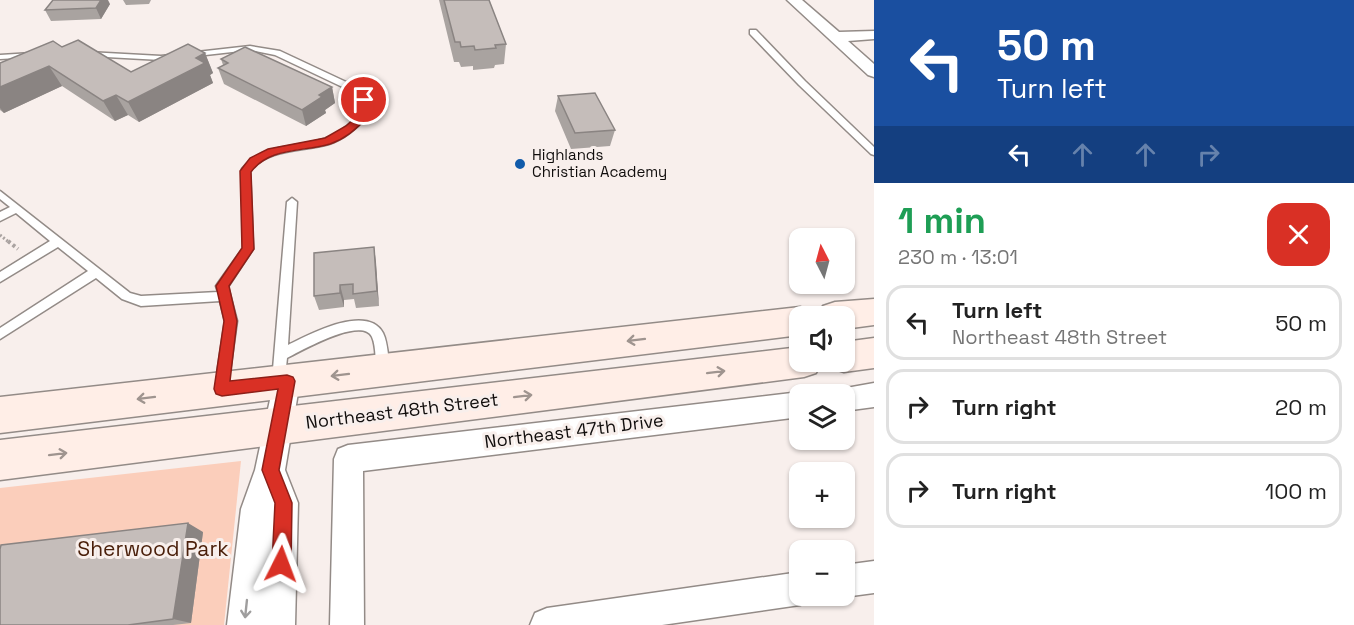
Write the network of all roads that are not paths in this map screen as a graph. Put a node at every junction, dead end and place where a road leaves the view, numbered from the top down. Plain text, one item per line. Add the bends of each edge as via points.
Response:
1 (794, 0) edge
2 (753, 32) dead end
3 (874, 34) edge
4 (835, 37) junction
5 (47, 54) edge
6 (76, 54) edge
7 (30, 56) junction
8 (0, 57) edge
9 (17, 64) edge
10 (874, 72) edge
11 (874, 152) edge
12 (0, 194) edge
13 (292, 202) dead end
14 (17, 208) junction
15 (0, 217) edge
16 (58, 241) junction
17 (96, 272) junction
18 (0, 278) edge
19 (225, 296) junction
20 (874, 312) edge
21 (855, 314) edge
22 (789, 322) edge
23 (0, 334) edge
24 (874, 353) edge
25 (855, 356) edge
26 (789, 364) edge
27 (384, 370) junction
28 (282, 373) junction
29 (222, 389) junction
30 (874, 395) edge
31 (855, 398) edge
32 (789, 405) edge
33 (0, 415) edge
34 (279, 426) junction
35 (100, 449) junction
36 (1, 463) edge
37 (270, 470) junction
38 (874, 577) edge
39 (855, 580) edge
40 (789, 590) edge
41 (244, 625) edge
42 (278, 625) edge
43 (346, 625) edge
44 (547, 625) edge

1 - 4 street
2 - 11 lane
3 - 4 street
4 - 10 street
5 - 7 lane
6 - 19 lane via 161,58 250,48 277,53 356,90 364,100 363,116 350,129 328,141 268,153 253,160 245,171 248,249 222,286
7 - 8 lane
7 - 9 lane
12 - 14 lane
13 - 28 lane
14 - 15 lane
14 - 16 lane
16 - 17 lane
16 - 18 lane
17 - 19 lane via 126,296 141,301
17 - 23 lane
19 - 29 lane via 231,321
20 - 21 main road
22 -> 27 main road
24 - 25 main road
34 -> 26 main road, Northeast 48th Street
27 -> 28 main road
27 - 28 lane via 378,335 364,325 344,327
28 - 29 main road
28 - 34 street
29 -> 33 main road
29 - 35 main road
30 - 31 street
32 - 43 street, Northeast 47th Drive via 348,459
34 - 35 main road, Northeast 48th Street
34 - 37 street
36 -> 35 main road, Northeast 48th Street
37 -> 41 street via 256,509
37 - 42 street via 283,503
38 - 39 street
40 - 44 street

